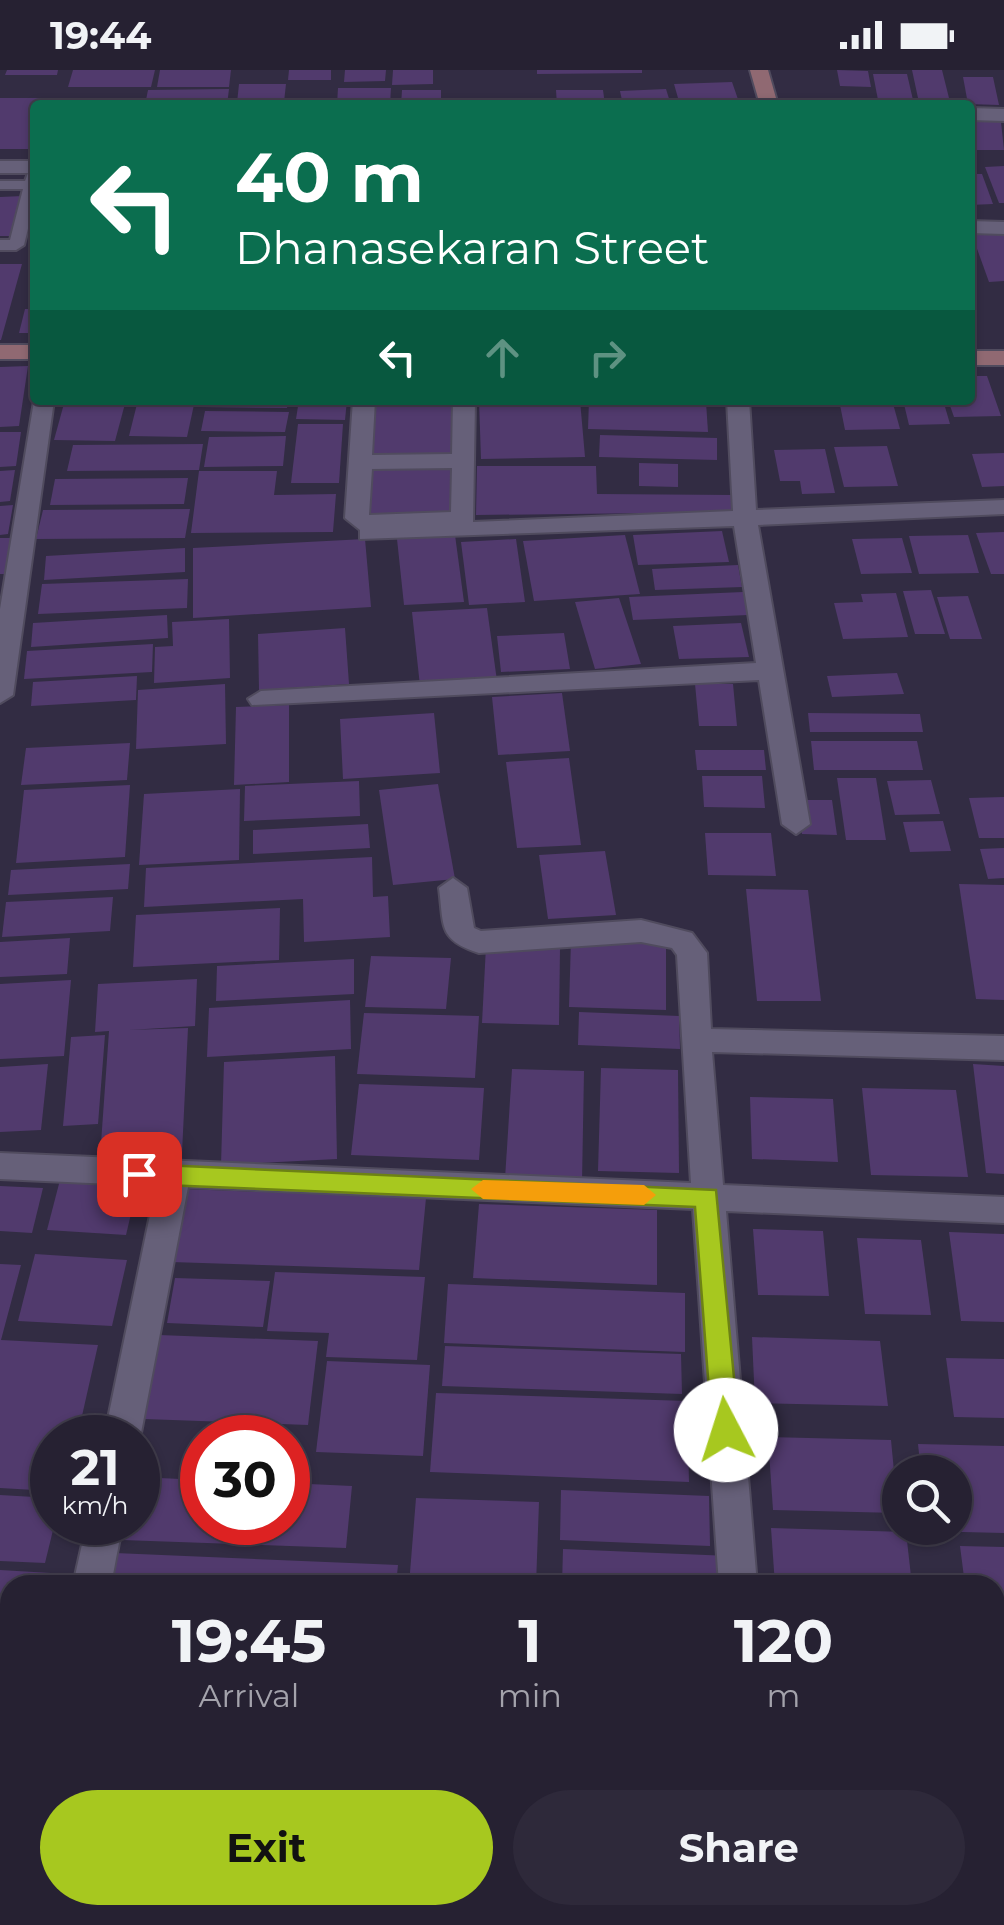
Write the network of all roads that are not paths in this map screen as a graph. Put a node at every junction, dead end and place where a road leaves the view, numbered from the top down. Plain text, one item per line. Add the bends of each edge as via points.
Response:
1 (759, 70) edge
2 (768, 100) edge
3 (975, 114) edge
4 (1004, 116) edge
5 (0, 167) edge
6 (30, 173) edge
7 (30, 175) edge
8 (0, 185) edge
9 (30, 187) edge
10 (975, 228) edge
11 (1004, 228) edge
12 (0, 245) edge
13 (0, 352) edge
14 (30, 352) edge
15 (975, 358) edge
16 (1004, 358) edge
17 (42, 405) edge
18 (364, 405) edge
19 (464, 405) edge
20 (738, 405) edge
21 (360, 462) junction
22 (464, 462) junction
23 (1004, 506) edge
24 (745, 518) junction
25 (369, 534) dead end
26 (770, 671) junction
27 (0, 695) edge
28 (261, 699) dead end
29 (796, 824) dead end
30 (453, 888) dead end
31 (696, 1040) junction
32 (1004, 1048) edge
33 (0, 1166) edge
34 (174, 1176) junction
35 (707, 1197) junction
36 (1004, 1210) edge
37 (127, 1415) edge
38 (100, 1545) edge
39 (94, 1575) edge
40 (737, 1575) edge

1 - 2 street
3 - 4 street
5 - 6 street
7 - 8 lane
9 - 12 lane via 16,245
10 - 11 street
13 - 14 street
15 - 16 street
17 - 27 street
18 - 21 street
19 - 22 street
20 - 24 street
21 - 22 street
21 - 22 street via 357,518 366,524 460,522
23 - 24 street
24 - 25 street
24 - 26 street
26 - 28 street
26 - 29 street
30 - 31 street via 460,934 479,942 640,931 682,940 692,953
31 - 32 street
31 - 35 street
33 - 34 street
34 - 35 street
34 - 37 street
35 - 36 street
35 - 40 street
38 - 39 street

